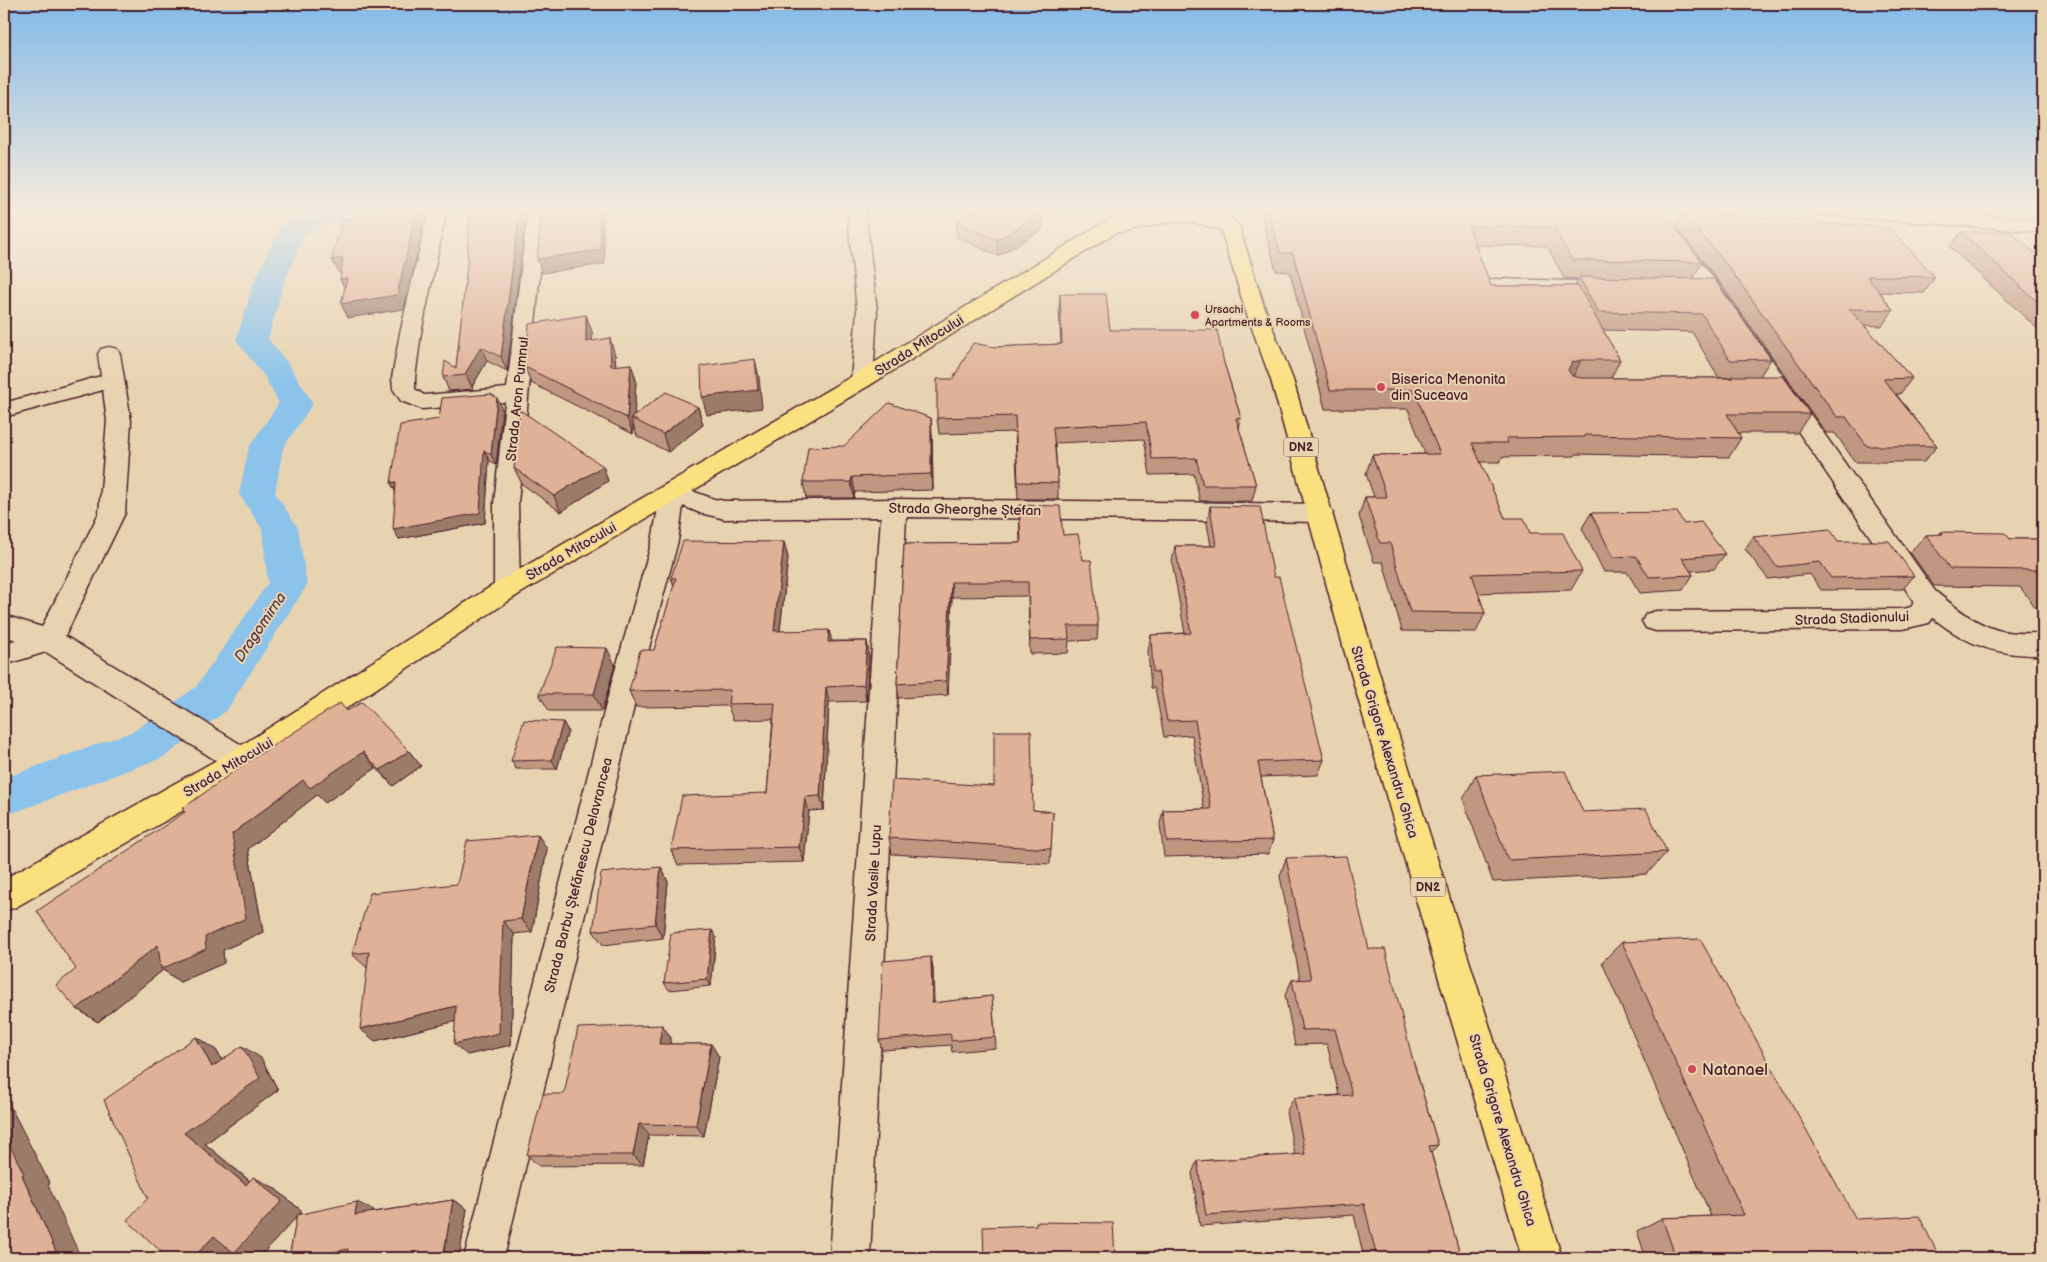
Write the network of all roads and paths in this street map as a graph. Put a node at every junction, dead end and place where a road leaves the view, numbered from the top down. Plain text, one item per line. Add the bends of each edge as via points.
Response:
1 (426, 268) edge
2 (531, 268) edge
3 (862, 268) edge
4 (1044, 268) edge
5 (1245, 268) edge
6 (1688, 268) edge
7 (1495, 285) edge
8 (1594, 287) edge
9 (109, 354) dead end
10 (113, 380) junction
11 (862, 380) junction
12 (1750, 386) edge
13 (1780, 386) junction
14 (518, 394) junction
15 (4, 410) edge
16 (673, 492) junction
17 (894, 508) junction
18 (1320, 513) junction
19 (507, 589) junction
20 (1926, 598) junction
21 (1656, 621) dead end
22 (4, 625) edge
23 (49, 640) junction
24 (2043, 644) edge
25 (4, 654) edge
26 (242, 761) junction
27 (4, 896) edge
28 (484, 1258) edge
29 (850, 1258) edge
30 (1542, 1258) edge

1 - 14 street via 402,383 404,391 422,402
2 - 14 street, Strada Aron Pumnul
3 - 11 street via 867,311
4 - 11 main road, Strada Mitocului
5 - 18 main road, Strada Grigore Alexandru Ghica / DN2 via 1255,309 1282,380
6 - 13 street, Strada Stadionului
7 - 8 street
9 - 10 street
10 - 15 street
10 - 23 street via 119,421 112,513
11 - 16 main road, Strada Mitocului
12 - 13 street
13 - 20 street, Strada Stadionului
14 - 19 street, Strada Aron Pumnul via 506,503
16 - 17 street, Strada Gheorghe Ștefan via 725,510
16 - 19 main road, Strada Mitocului
16 - 28 street, Strada Barbu Ștefănescu Delavrancea via 665,541 625,685
17 - 18 street, Strada Gheorghe Ștefan
17 - 29 street, Strada Vasile Lupu
18 - 30 main road, Strada Grigore Alexandru Ghica / DN2 via 1373,701
19 - 26 main road, Strada Mitocului
20 - 21 street, Strada Stadionului via 1927,607 1919,616 1903,619
20 - 24 street via 1956,622 1978,634 2007,643
22 - 23 street
23 - 25 street
23 - 26 street
26 - 27 main road, Strada Mitocului

